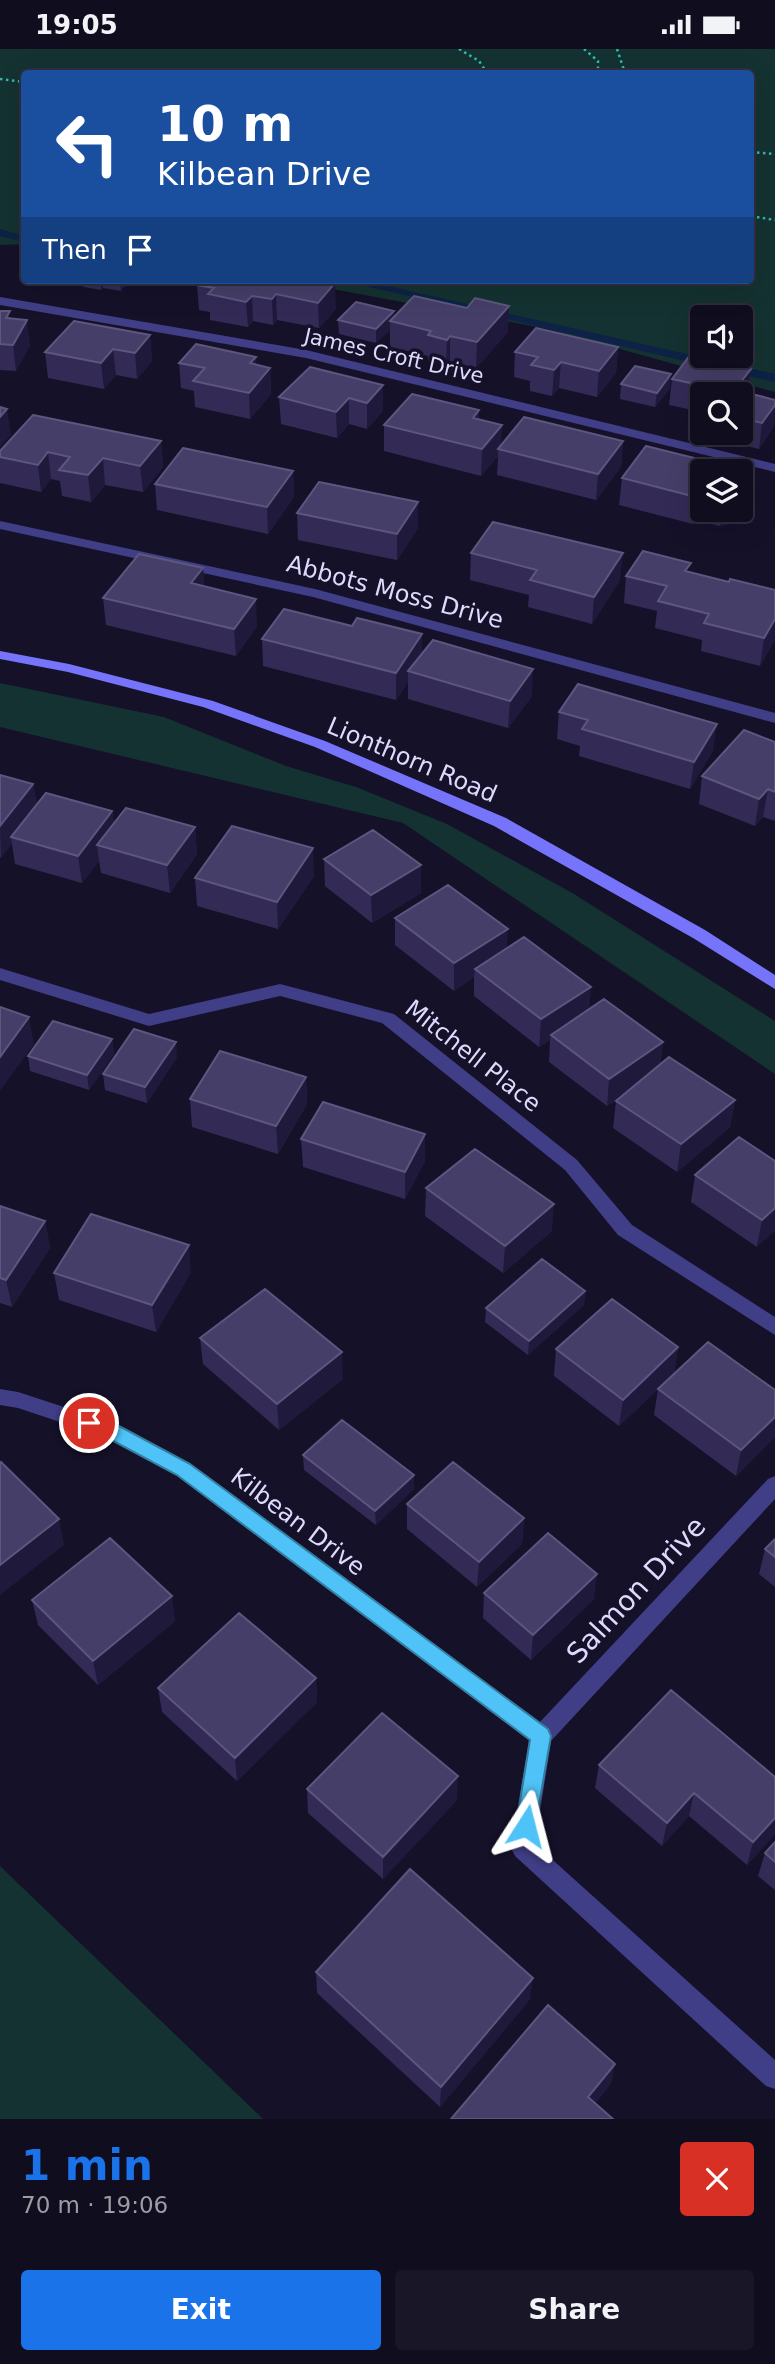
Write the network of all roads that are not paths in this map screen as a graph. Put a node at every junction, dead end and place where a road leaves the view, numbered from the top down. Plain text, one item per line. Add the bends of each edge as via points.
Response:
1 (0, 301) edge
2 (775, 468) edge
3 (0, 525) edge
4 (0, 655) edge
5 (775, 718) edge
6 (0, 974) edge
7 (775, 983) edge
8 (775, 1327) edge
9 (0, 1397) edge
10 (775, 1485) edge
11 (541, 1736) junction
12 (775, 2077) edge

1 - 2 street, James Croft Drive via 306,354
3 - 5 street, Abbots Moss Drive via 315,593
4 - 7 street, Lionthorn Road via 69,667 208,704 332,749 500,822 699,934
6 - 8 street, Mitchell Place via 149,1020 280,990 388,1018 571,1165 625,1230
9 - 11 street, Kilbean Drive via 112,1431 183,1469
10 - 11 street, Salmon Drive
11 - 12 street via 523,1848

